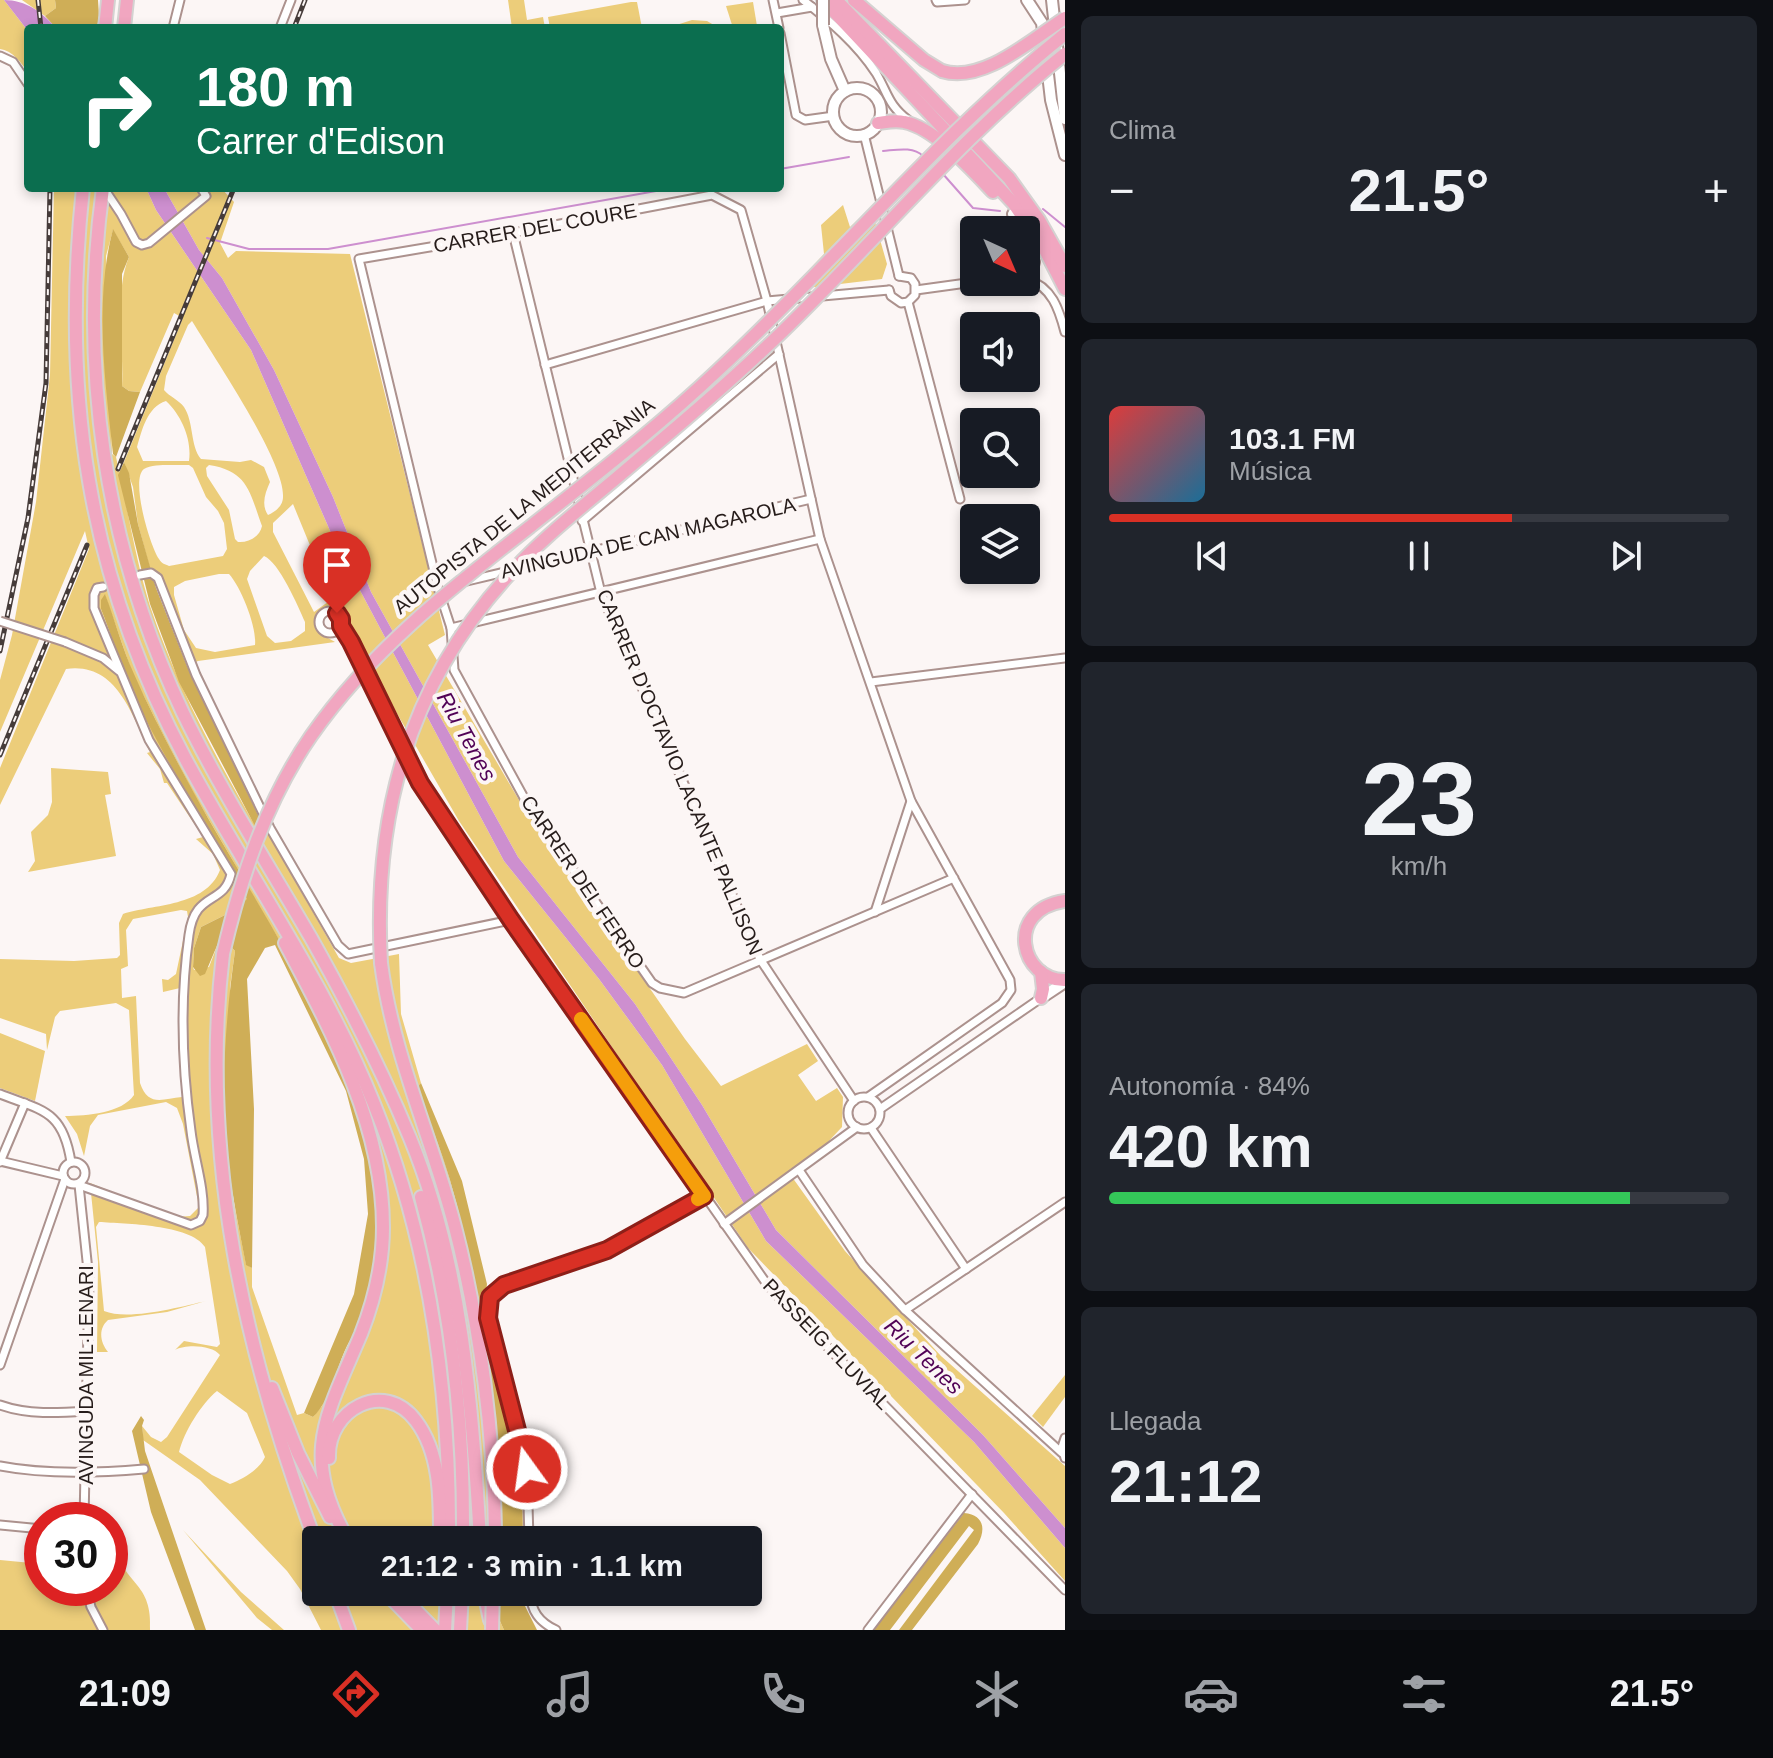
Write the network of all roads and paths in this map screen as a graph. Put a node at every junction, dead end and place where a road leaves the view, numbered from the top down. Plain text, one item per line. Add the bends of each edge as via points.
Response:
1 (108, 0) edge
2 (127, 0) edge
3 (180, 0) edge
4 (291, 0) edge
5 (773, 0) edge
6 (803, 0) edge
7 (836, 0) edge
8 (854, 0) edge
9 (965, 0) edge
10 (1052, 0) edge
11 (936, 1) edge
12 (819, 2) edge
13 (1030, 4) edge
14 (777, 13) junction
15 (1065, 18) edge
16 (106, 24) edge
17 (124, 24) edge
18 (174, 24) edge
19 (282, 24) edge
20 (779, 24) edge
21 (1060, 33) edge
22 (784, 51) edge
23 (1065, 52) edge
24 (0, 56) edge
25 (24, 78) edge
26 (845, 91) junction
27 (834, 116) junction
28 (1065, 119) edge
29 (878, 123) junction
30 (918, 127) junction
31 (864, 134) junction
32 (1065, 155) edge
33 (83, 192) edge
34 (102, 192) edge
35 (106, 192) edge
36 (204, 192) edge
37 (211, 192) edge
38 (206, 196) junction
39 (1014, 216) edge
40 (513, 233) junction
41 (1040, 253) edge
42 (359, 259) joint
43 (1065, 266) edge
44 (899, 276) junction
45 (960, 284) edge
46 (1040, 285) edge
47 (1065, 288) edge
48 (889, 290) junction
49 (916, 290) junction
50 (767, 301) junction
51 (908, 302) junction
52 (1065, 332) edge
53 (779, 354) junction
54 (545, 365) junction
55 (811, 499) junction
56 (960, 499) dead end
57 (582, 521) junction
58 (820, 539) junction
59 (589, 551) junction
60 (140, 575) dead end
61 (103, 587) dead end
62 (438, 588) junction
63 (601, 593) junction
64 (0, 621) edge
65 (341, 626) dead end
66 (451, 628) junction
67 (1065, 658) edge
68 (121, 673) junction
69 (871, 682) junction
70 (911, 801) junction
71 (240, 855) junction
72 (954, 878) junction
73 (1065, 901) edge
74 (875, 912) junction
75 (511, 920) junction
76 (760, 959) junction
77 (1047, 981) junction
78 (1065, 981) edge
79 (1041, 998) joint
80 (386, 1087) junction
81 (0, 1094) edge
82 (868, 1097) junction
83 (854, 1101) junction
84 (25, 1103) junction
85 (880, 1109) junction
86 (857, 1127) junction
87 (871, 1128) junction
88 (0, 1161) edge
89 (71, 1162) junction
90 (799, 1170) junction
91 (64, 1178) junction
92 (78, 1184) junction
93 (222, 1187) junction
94 (704, 1196) junction
95 (1065, 1202) edge
96 (724, 1224) junction
97 (966, 1269) junction
98 (905, 1310) junction
99 (0, 1365) edge
100 (0, 1405) edge
101 (87, 1411) junction
102 (1046, 1436) junction
103 (1065, 1438) edge
104 (1064, 1456) edge
105 (0, 1466) edge
106 (144, 1469) dead end
107 (86, 1471) junction
108 (972, 1494) junction
109 (85, 1502) edge
110 (0, 1525) edge
111 (310, 1526) edge
112 (337, 1526) edge
113 (340, 1526) edge
114 (350, 1526) edge
115 (440, 1526) edge
116 (449, 1526) edge
117 (463, 1526) edge
118 (479, 1526) edge
119 (494, 1526) edge
120 (529, 1526) edge
121 (24, 1527) edge
122 (1065, 1590) edge
123 (91, 1606) edge
124 (340, 1606) edge
125 (399, 1606) edge
126 (415, 1606) edge
127 (439, 1606) edge
128 (445, 1606) edge
129 (461, 1606) edge
130 (487, 1606) edge
131 (493, 1606) edge
132 (532, 1606) edge
133 (441, 1628) edge
134 (103, 1630) edge
135 (349, 1630) edge
136 (422, 1630) edge
137 (460, 1630) edge
138 (493, 1630) edge
139 (556, 1630) edge
140 (868, 1630) edge

1 - 16 highway
2 - 17 highway
3 - 18 street
4 - 19 street
5 - 14 street
6 - 12 street
7 - 43 highway via 1009,178
8 - 15 highway, bridge via 924,60 942,71 968,74 987,68
9 - 11 street
10 - 13 street via 1046,7
10 - 21 street
12 - 14 street
12 - 26 street, bridge via 831,59
12 - 30 street via 877,75 888,101
12 - 47 highway via 1008,197
13 - 32 street via 1042,23 1051,100
14 - 20 street
21 - 23 highway
21 - 28 street
21 - 93 highway, AUTOPISTA DE LA MEDITERRÀNIA, bridge via 714,374 436,600 365,668 309,739 283,783 248,864 223,954 215,1066
22 - 27 street via 796,115 805,120
23 - 119 highway, AUTOPISTA DE LA MEDITERRÀNIA, bridge via 968,141 780,334 507,576 433,683 398,774 384,835 381,963 398,1049 466,1276 491,1453
24 - 25 street via 13,62
26 - 27 street via 834,106
26 - 29 street via 865,89 876,97
27 - 31 street via 848,134
29 - 30 highway
29 - 31 street
30 - 39 highway via 964,163
31 - 44 street
33 - 71 highway via 75,366 97,526 150,685
34 - 80 highway via 93,306 98,413 108,487 137,598 200,746 325,964
35 - 38 street via 142,245
36 - 38 street
37 - 38 street
40 - 42 street, CARRER DEL COURE
40 - 50 street, CARRER DEL COURE via 712,195 741,210
40 - 54 street, CARRER D'OCTAVIO LACANTE PALLISON
41 - 47 highway
42 - 62 street, CARRER DEL FERRO
44 - 48 street
44 - 49 street via 911,278
45 - 49 street
46 - 52 street via 1053,299
48 - 50 street
48 - 51 street via 895,301
49 - 51 street
50 - 53 street
50 - 54 street
51 - 56 street
53 - 55 street
53 - 57 street
54 - 57 street, CARRER D'OCTAVIO LACANTE PALLISON
55 - 58 street
55 - 59 street, AVINGUDA DE CAN MAGAROLA
57 - 59 street, CARRER D'OCTAVIO LACANTE PALLISON
58 - 63 street, AVINGUDA DE CAN MAGAROLA
58 - 69 street
59 - 62 street, AVINGUDA DE CAN MAGAROLA
59 - 63 street, CARRER D'OCTAVIO LACANTE PALLISON
60 - 75 street via 158,578 196,675 270,828 338,945 348,954
61 - 68 street via 97,588 94,608
62 - 66 street, CARRER DEL FERRO
63 - 66 street, AVINGUDA DE CAN MAGAROLA
63 - 76 street, CARRER D'OCTAVIO LACANTE PALLISON
64 - 68 street, bridge via 103,658
65 - 75 street, PASSEIG FLUVIAL via 420,783
66 - 76 street, CARRER DEL FERRO via 454,670 528,805 652,983 684,993
67 - 69 street
68 - 92 street via 149,740 231,874 228,886 199,905 194,916 184,987 186,1091 203,1215 191,1225
69 - 70 street
70 - 72 street
70 - 74 street
71 - 113 highway via 346,1066 379,1172 379,1270 362,1330 327,1410 322,1440 323,1469
71 - 116 highway via 338,1023 403,1184 435,1326
72 - 74 street, CARRER DEL FERRO
72 - 82 street via 1011,990 1002,1003
73 - 77 highway via 1037,910 1027,925 1026,947
74 - 76 street, CARRER DEL FERRO
75 - 94 street, PASSEIG FLUVIAL
76 - 83 street, CARRER D'OCTAVIO LACANTE PALLISON
77 - 78 highway
77 - 79 highway
79 - 85 street
80 - 117 highway via 418,1183 444,1292 460,1421
80 - 118 highway via 410,1139 444,1251 466,1378
81 - 84 street
82 - 83 street
82 - 85 street
83 - 86 street via 849,1115
84 - 88 street
84 - 89 street via 58,1123 68,1140
85 - 87 street
86 - 87 street
86 - 90 street
87 - 97 street
88 - 91 street
89 - 91 street
89 - 92 street via 84,1171
90 - 96 street
90 - 98 street via 863,1265
91 - 92 street
91 - 99 street
92 - 101 street, AVINGUDA MIL·LENARI via 89,1280
93 - 111 highway, AUTOPISTA DE LA MEDITERRÀNIA via 258,1369
93 - 112 highway via 268,1377 298,1453
94 - 96 street, PASSEIG FLUVIAL
94 - 120 street via 607,1250 504,1285 490,1297 488,1318 527,1469
95 - 97 street
96 - 108 street, PASSEIG FLUVIAL via 769,1287
97 - 98 street
98 - 102 street
100 - 101 street via 47,1413
101 - 107 street, AVINGUDA MIL·LENARI
102 - 103 street
102 - 104 street
103 - 104 street
105 - 107 street
106 - 107 street
107 - 109 street, AVINGUDA MIL·LENARI
108 - 122 street, PASSEIG FLUVIAL
108 - 140 street
110 - 121 street
114 - 115 highway via 331,1475 329,1450 345,1414 377,1401 406,1410 426,1437 438,1479
123 - 134 street
124 - 135 highway
125 - 136 highway
126 - 133 highway
127 - 133 highway
128 - 133 highway
129 - 137 highway
130 - 138 highway
131 - 138 highway, bridge
132 - 139 street via 541,1623

